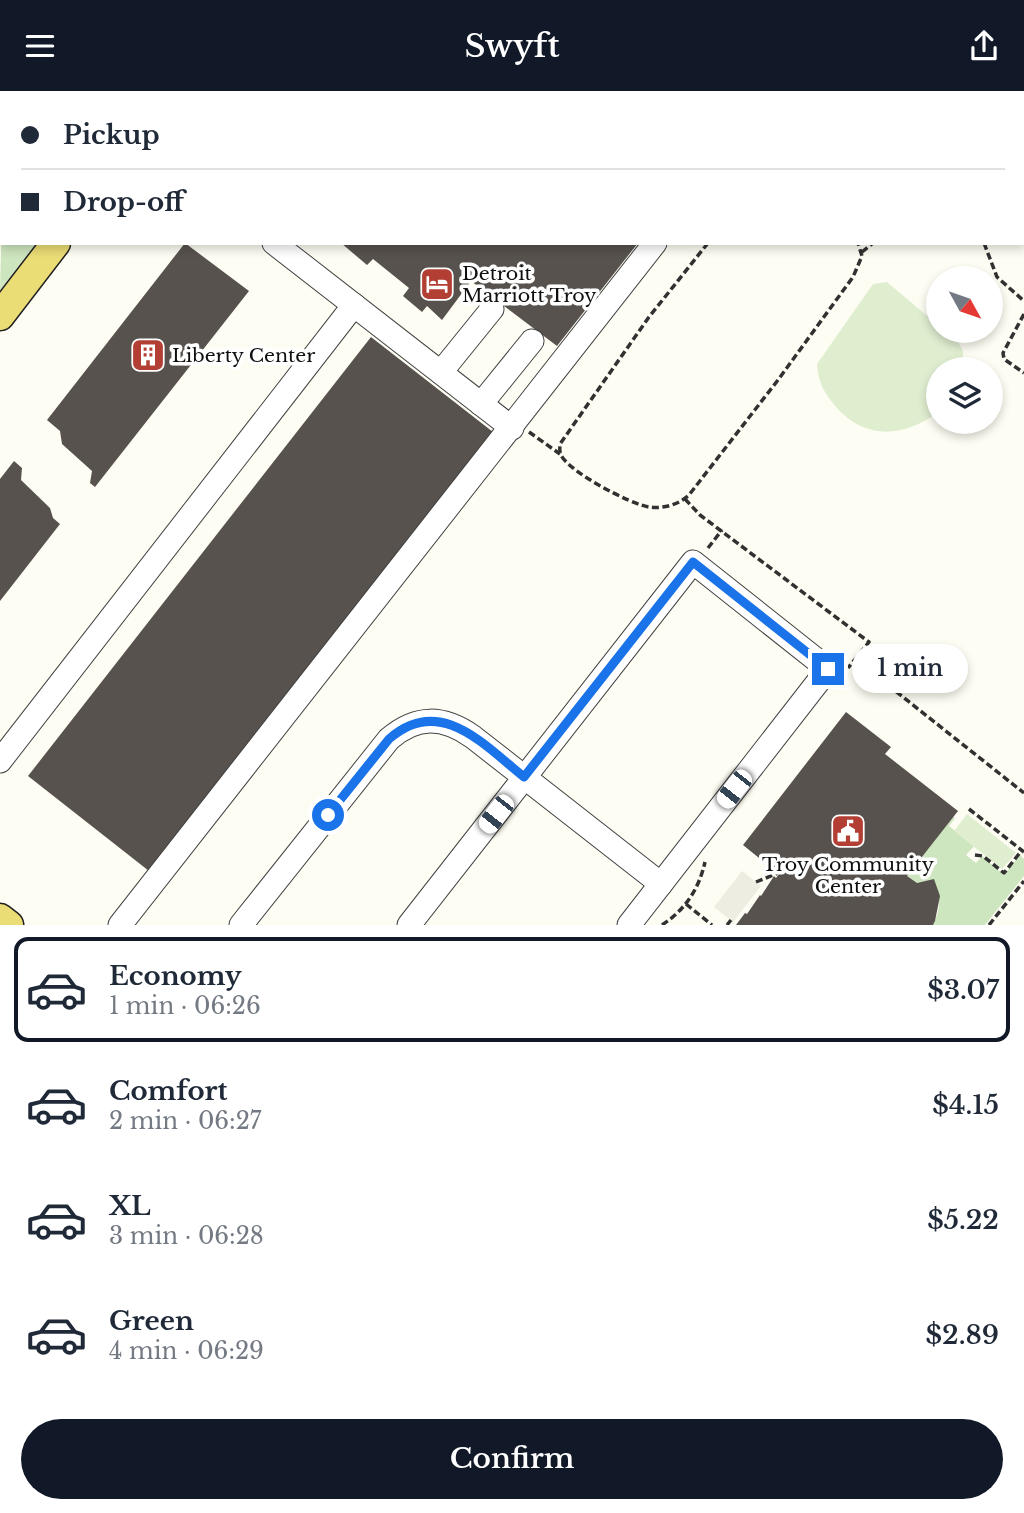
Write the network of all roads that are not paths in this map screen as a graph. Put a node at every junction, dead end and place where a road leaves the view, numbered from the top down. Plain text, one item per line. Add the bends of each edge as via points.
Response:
1 (54, 245) edge
2 (277, 245) edge
3 (653, 245) edge
4 (354, 305) junction
5 (492, 309) dead end
6 (0, 316) edge
7 (532, 341) dead end
8 (440, 372) junction
9 (481, 404) junction
10 (514, 425) junction
11 (0, 761) edge
12 (524, 777) junction
13 (661, 884) junction
14 (0, 918) edge
15 (243, 924) edge
16 (9, 925) edge
17 (120, 925) edge
18 (409, 925) edge
19 (629, 925) edge

1 - 6 main road
2 - 4 lane
3 - 10 lane
4 - 8 lane
4 - 11 lane
5 - 8 lane
7 - 9 lane
8 - 9 lane
9 - 10 lane
10 - 17 lane
12 - 13 lane
12 - 13 lane via 693,562 828,669
12 - 15 lane via 458,727 429,720 399,730
12 - 18 lane
13 - 19 lane
14 - 16 main road

